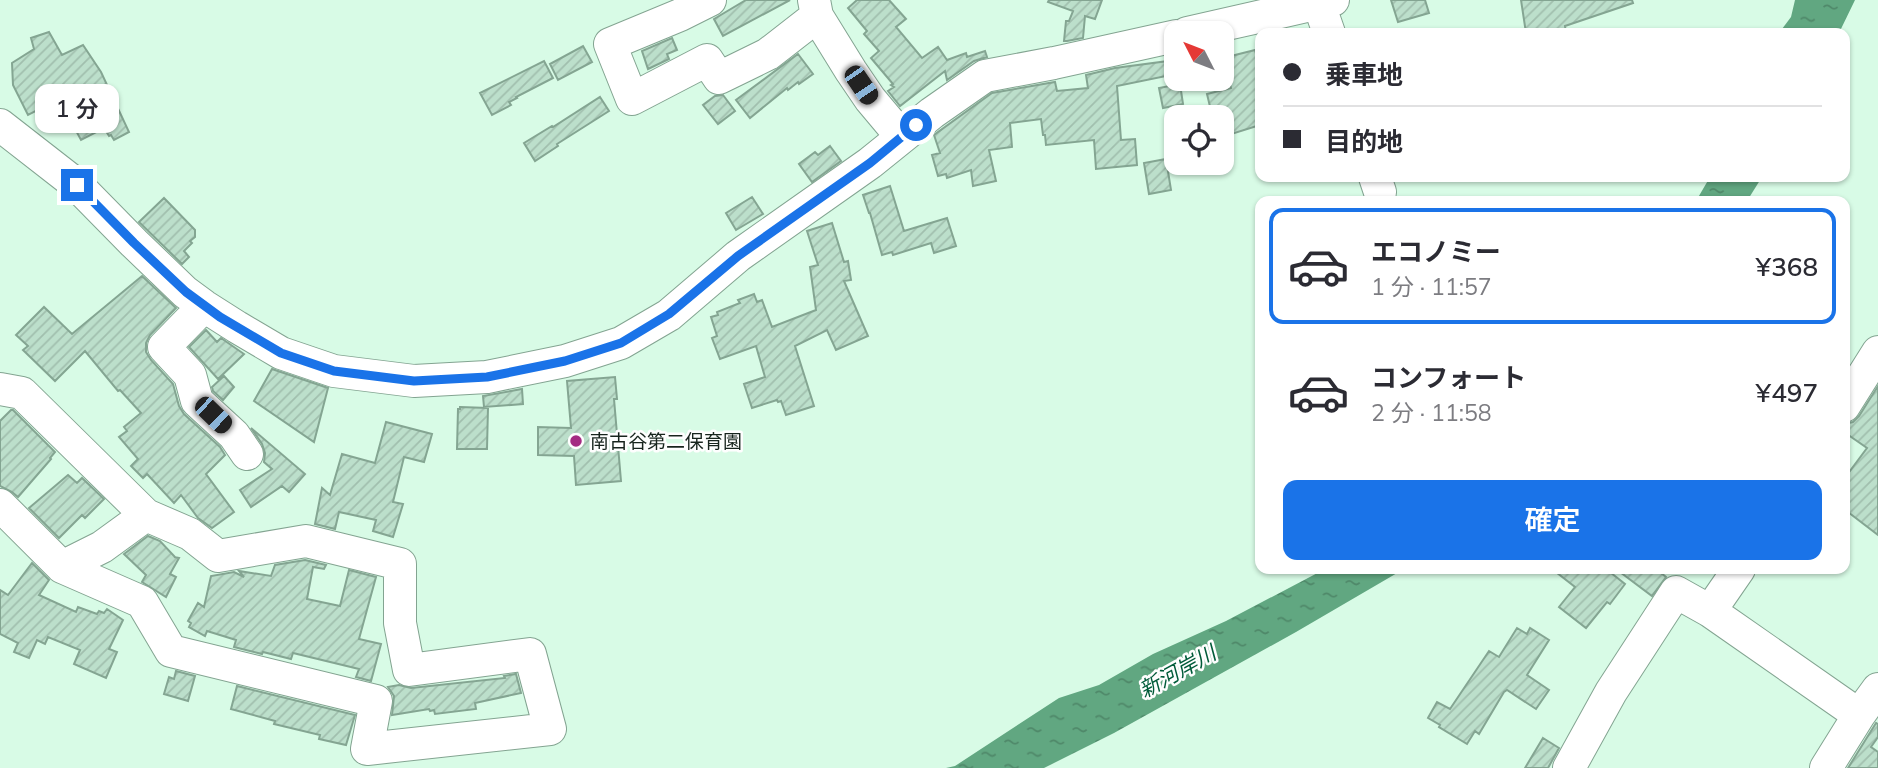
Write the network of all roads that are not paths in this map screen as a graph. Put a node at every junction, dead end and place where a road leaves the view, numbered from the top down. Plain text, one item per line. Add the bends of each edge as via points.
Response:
1 (710, 0) edge
2 (1326, 2) edge
3 (816, 8) edge
4 (1234, 23) edge
5 (1329, 28) edge
6 (1164, 39) edge
7 (0, 125) edge
8 (901, 136) junction
9 (204, 306) junction
10 (1878, 352) edge
11 (0, 389) edge
12 (1850, 396) edge
13 (247, 454) dead end
14 (0, 505) edge
15 (146, 515) junction
16 (62, 567) junction
17 (1736, 574) edge
18 (1710, 611) junction
19 (1870, 705) edge
20 (1837, 764) edge
21 (1569, 768) edge

1 - 3 street via 610,44 632,100 707,60 719,78 768,54
2 - 4 street
2 - 5 street
3 - 8 street via 870,99
6 - 8 street via 985,76
7 - 9 street via 77,185
8 - 9 street via 738,256 669,314 621,343 565,361 487,377 414,381 334,371 281,353
9 - 13 street via 164,347 190,375 197,401
10 - 12 street
11 - 15 street via 22,393
14 - 16 street
15 - 16 street via 102,547
15 - 16 street via 190,534 218,556 306,541 400,564 400,623 409,670 530,654 551,729 366,749 376,701 171,651 142,602
17 - 18 street
18 - 19 street
18 - 21 street via 1676,592 1611,692
19 - 20 street

